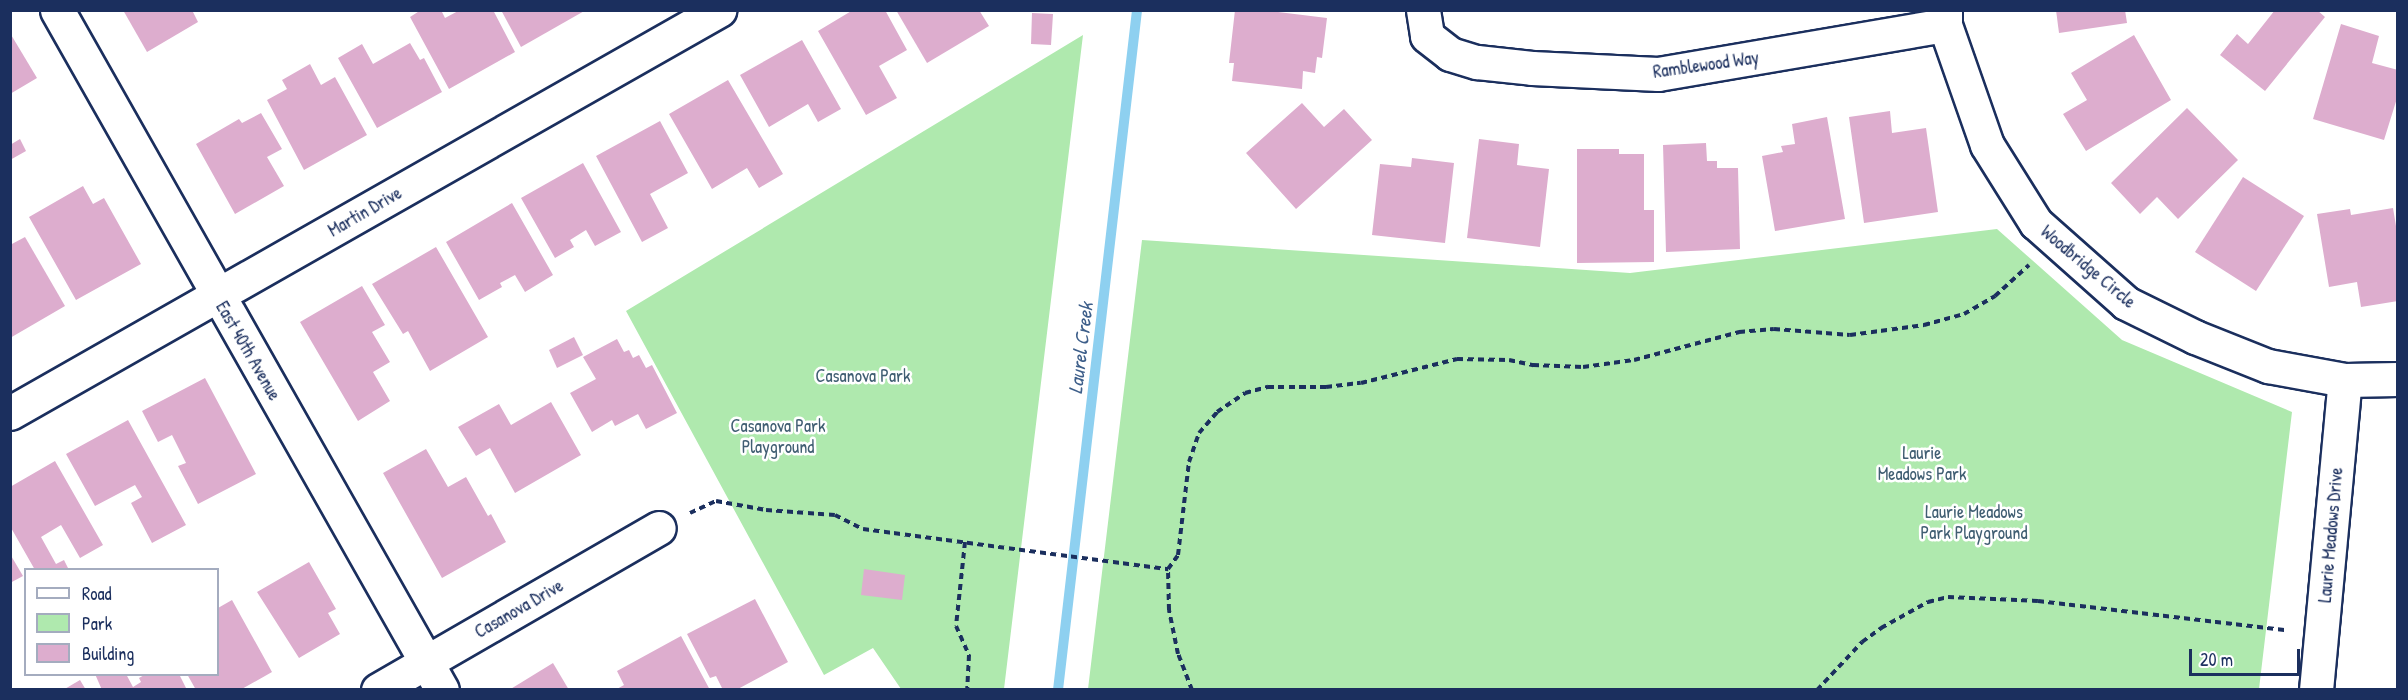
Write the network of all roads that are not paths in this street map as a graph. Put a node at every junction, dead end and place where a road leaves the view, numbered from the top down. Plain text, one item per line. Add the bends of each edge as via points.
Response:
1 (57, 10) edge
2 (718, 10) edge
3 (1423, 10) edge
4 (1945, 18) edge
5 (217, 296) junction
6 (2397, 379) edge
7 (2345, 380) junction
8 (10, 413) edge
9 (660, 528) road end
10 (434, 676) edge
11 (378, 690) edge
12 (2316, 690) edge

1 - 5 street, East 40th Avenue
2 - 5 street, Martin Drive
3 - 4 street, Ramblewood Way via 1427,36 1450,54 1477,62 1658,75
4 - 7 street, Woodbridge Circle via 1987,145 2036,223 2054,241 2126,303 2195,337 2268,366
5 - 8 street, Martin Drive
5 - 10 street, East 40th Avenue
6 - 7 street, Woodbridge Circle
7 - 12 street, Laurie Meadows Drive
9 - 10 street, Casanova Drive
10 - 11 street, Casanova Drive

